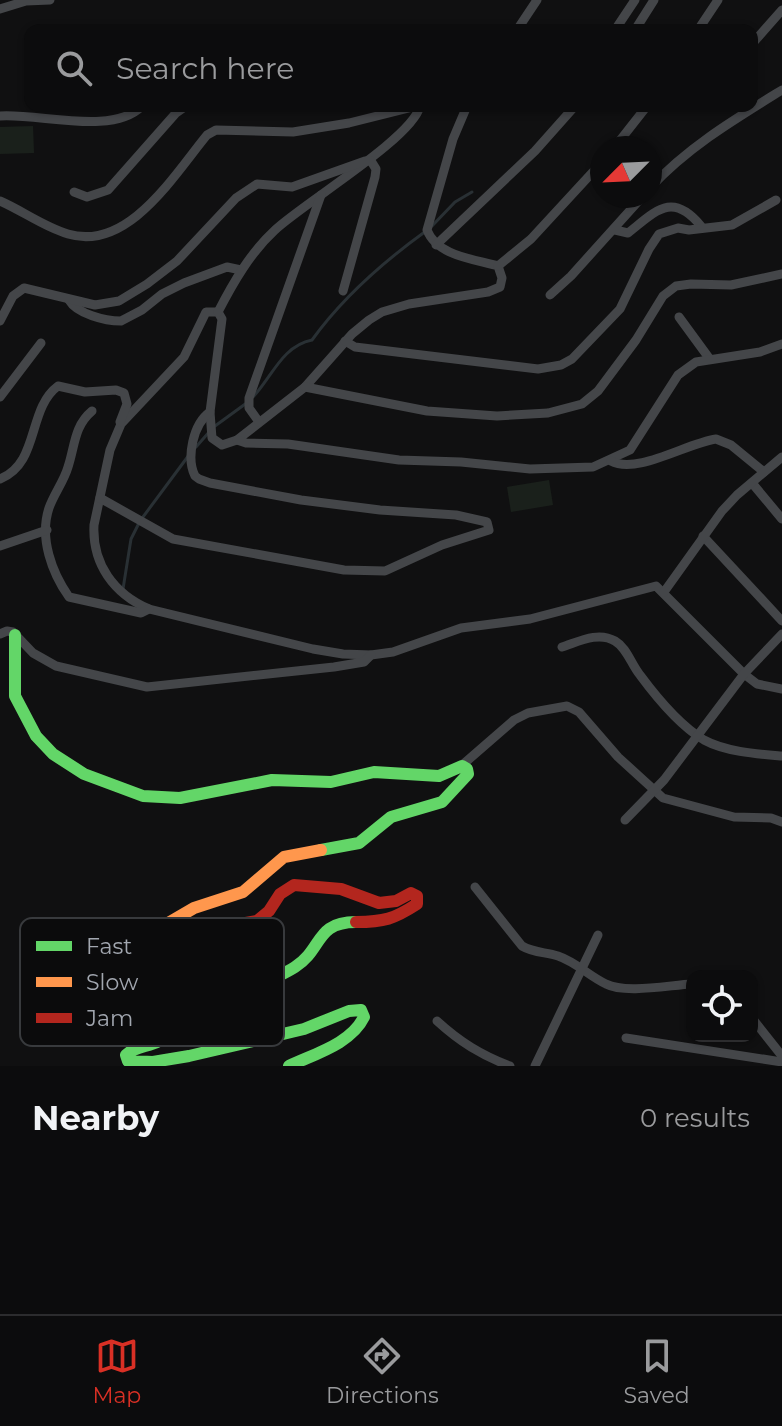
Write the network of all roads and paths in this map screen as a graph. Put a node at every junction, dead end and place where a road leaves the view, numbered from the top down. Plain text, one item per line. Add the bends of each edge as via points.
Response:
1 (50, 0) edge
2 (537, 0) edge
3 (635, 0) edge
4 (654, 0) edge
5 (718, 0) edge
6 (0, 9) edge
7 (782, 10) edge
8 (521, 24) edge
9 (619, 24) edge
10 (639, 24) edge
11 (702, 24) edge
12 (758, 37) edge
13 (782, 90) edge
14 (758, 105) edge
15 (135, 112) edge
16 (177, 112) edge
17 (394, 112) edge
18 (415, 112) edge
19 (464, 112) edge
20 (570, 112) edge
21 (642, 112) edge
22 (746, 112) edge
23 (0, 116) edge
24 (623, 136) edge
25 (365, 161) junction
26 (590, 175) edge
27 (662, 177) edge
28 (74, 192) dead end
29 (321, 195) junction
30 (776, 200) dead end
31 (0, 201) edge
32 (633, 208) edge
33 (701, 226) junction
34 (615, 230) junction
35 (436, 245) junction
36 (498, 266) junction
37 (241, 270) junction
38 (782, 274) edge
39 (343, 291) dead end
40 (550, 295) dead end
41 (69, 300) junction
42 (218, 312) junction
43 (679, 317) dead end
44 (0, 321) edge
45 (345, 341) junction
46 (41, 343) dead end
47 (782, 344) edge
48 (709, 358) junction
49 (305, 387) junction
50 (0, 397) edge
51 (92, 411) dead end
52 (210, 412) junction
53 (259, 422) junction
54 (121, 424) junction
55 (237, 440) junction
56 (782, 457) edge
57 (611, 461) junction
58 (764, 472) junction
59 (0, 479) edge
60 (752, 483) junction
61 (100, 498) junction
62 (782, 519) edge
63 (47, 530) junction
64 (703, 536) junction
65 (0, 546) edge
66 (664, 592) junction
67 (149, 609) junction
68 (782, 621) edge
69 (0, 634) edge
70 (782, 634) edge
71 (15, 635) junction
72 (562, 647) dead end
73 (371, 655) junction
74 (744, 674) junction
75 (782, 689) edge
76 (698, 735) junction
77 (782, 756) edge
78 (460, 767) junction
79 (655, 790) junction
80 (625, 820) dead end
81 (782, 822) edge
82 (475, 887) dead end
83 (177, 918) edge
84 (260, 918) edge
85 (598, 935) dead end
86 (582, 968) junction
87 (284, 972) edge
88 (686, 984) edge
89 (437, 1021) dead end
90 (758, 1026) edge
91 (284, 1033) edge
92 (626, 1038) dead end
93 (146, 1046) edge
94 (229, 1046) edge
95 (782, 1059) edge
96 (746, 1062) edge
97 (289, 1066) edge
98 (510, 1066) edge
99 (535, 1066) edge

1 - 6 street
2 - 8 street
3 - 9 street
4 - 10 street
5 - 11 street
7 - 12 street
13 - 14 street
15 - 23 street via 102,121
16 - 28 street via 108,190 87,197
17 - 31 street via 293,132 216,130 122,228 97,237 68,234
18 - 25 street via 409,125
19 - 35 street via 429,220 429,235
20 - 35 street
21 - 24 street
22 - 27 street
25 - 29 street
25 - 39 street via 374,164 375,177
25 - 41 street via 292,187 257,184 147,284 108,304
26 - 36 street via 531,239
29 - 37 street via 275,230
29 - 53 street via 249,398
30 - 33 street via 732,225
32 - 34 street
33 - 34 street via 669,206 628,233
33 - 45 street via 668,230 654,239 620,309 561,365 538,369 458,361 355,347
34 - 40 street
35 - 36 street
36 - 45 street via 500,287 396,307 369,320
37 - 41 street via 227,267 184,283 121,321 82,311
37 - 42 street
38 - 49 street via 731,285 676,286 663,296 598,391 582,404 548,413 427,411
41 - 44 street via 24,288 13,296
42 - 52 street via 222,319
42 - 54 street via 204,314 184,357
43 - 48 street
45 - 49 street
46 - 50 street
47 - 48 street
48 - 57 street via 678,375 630,450
49 - 53 street
51 - 63 street via 81,420 68,469 48,510
52 - 55 street via 216,443
52 - 61 street via 200,423 190,461 199,479 344,507 456,515 487,522 489,530 385,571 344,570 173,539
53 - 55 street
54 - 59 street via 127,404 124,393 58,386 47,396 21,464
54 - 61 street
55 - 57 street via 530,469 593,467
56 - 58 street
57 - 58 street via 636,464 716,439
58 - 60 street
60 - 62 street
60 - 64 street
61 - 67 street via 93,538 103,569 126,597
63 - 65 street
63 - 67 street via 48,556 69,597 141,613
64 - 66 street
64 - 68 street
66 - 73 street via 651,586 530,619 461,628
66 - 74 street
67 - 73 street via 313,649
69 - 71 street
70 - 74 street
71 - 73 street via 56,666 147,687 334,667 364,662
71 - 78 street via 14,689 29,726 68,765 122,790 169,799 281,779 331,782 374,772 439,776
72 - 76 street via 592,637 617,642 651,689
74 - 75 street via 757,684
74 - 76 street
76 - 77 street via 721,746
76 - 79 street
78 - 79 street via 514,720 567,706
78 - 83 street via 468,774 442,802 391,817 359,843 284,857 243,892
79 - 80 street
79 - 81 street via 676,803
82 - 86 street via 522,946
84 - 87 street via 284,890 300,884 341,889 379,903 411,893 417,896 417,904 390,920 330,926 308,957
85 - 86 street
86 - 88 street via 619,988
86 - 99 street
89 - 98 street via 460,1042
90 - 95 street
91 - 97 street via 316,1026 348,1010 361,1010 364,1017 360,1028
92 - 96 street
93 - 94 street via 126,1057 143,1065 174,1063
95 - 96 street

